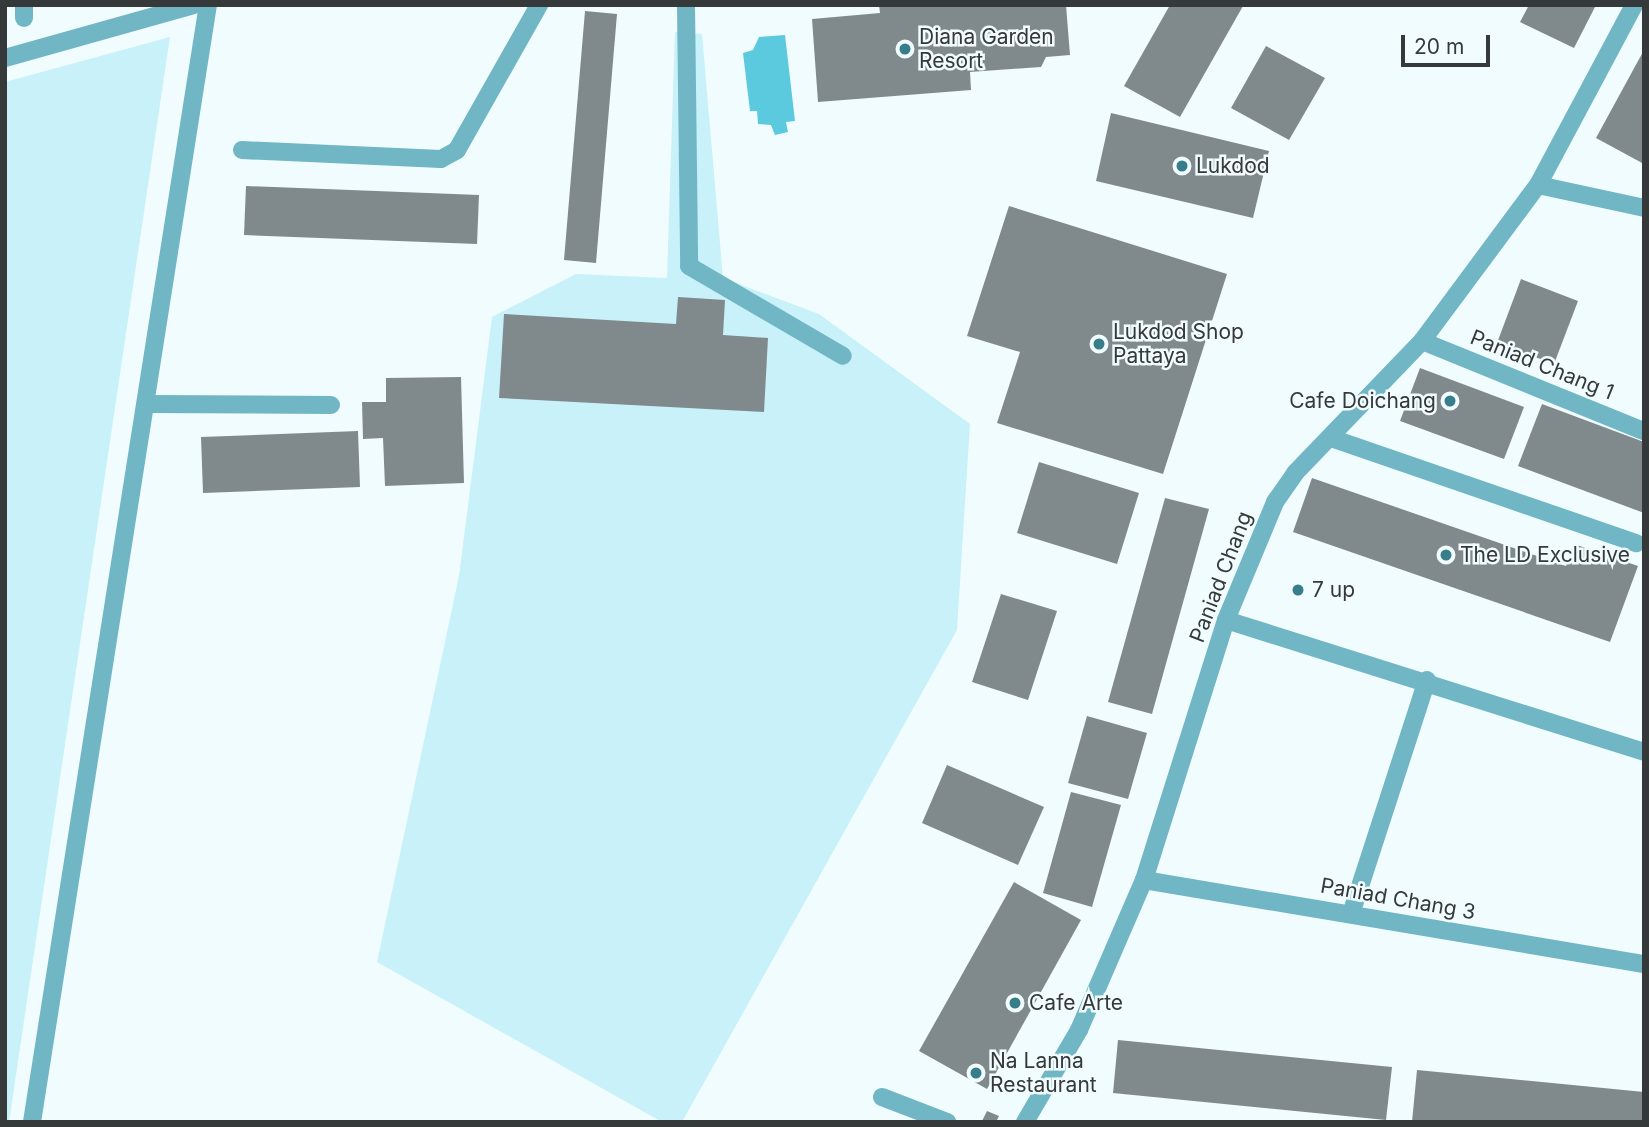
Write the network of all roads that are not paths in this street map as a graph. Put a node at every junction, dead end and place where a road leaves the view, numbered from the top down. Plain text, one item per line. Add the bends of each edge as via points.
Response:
1 (194, 5) edge
2 (208, 5) edge
3 (539, 5) edge
4 (686, 5) edge
5 (1634, 5) edge
6 (5, 58) edge
7 (242, 149) dead end
8 (1538, 185) junction
9 (1644, 208) edge
10 (1422, 341) junction
11 (843, 356) dead end
12 (146, 404) junction
13 (331, 405) dead end
14 (1644, 430) edge
15 (1331, 438) junction
16 (1636, 543) dead end
17 (1226, 621) junction
18 (1427, 680) junction
19 (1643, 748) edge
20 (1144, 880) junction
21 (1351, 914) junction
22 (1644, 964) edge
23 (881, 1097) dead end
24 (32, 1122) edge
25 (947, 1122) edge
26 (1025, 1122) edge

1 - 6 street
2 - 12 street
3 - 7 street via 457,150 441,159
4 - 11 street via 689,266
5 - 8 street, Paniad Chang
8 - 9 street
8 - 10 street, Paniad Chang
10 - 14 street, Paniad Chang 1
10 - 15 street, Paniad Chang
12 - 13 street
12 - 24 street
15 - 16 street
15 - 17 street, Paniad Chang via 1295,473 1275,502
17 - 18 street
17 - 20 street, Paniad Chang
18 - 19 street
18 - 21 street
20 - 21 street, Paniad Chang 3
20 - 26 street, Paniad Chang via 1079,1030
21 - 22 street, Paniad Chang 3
23 - 25 street

